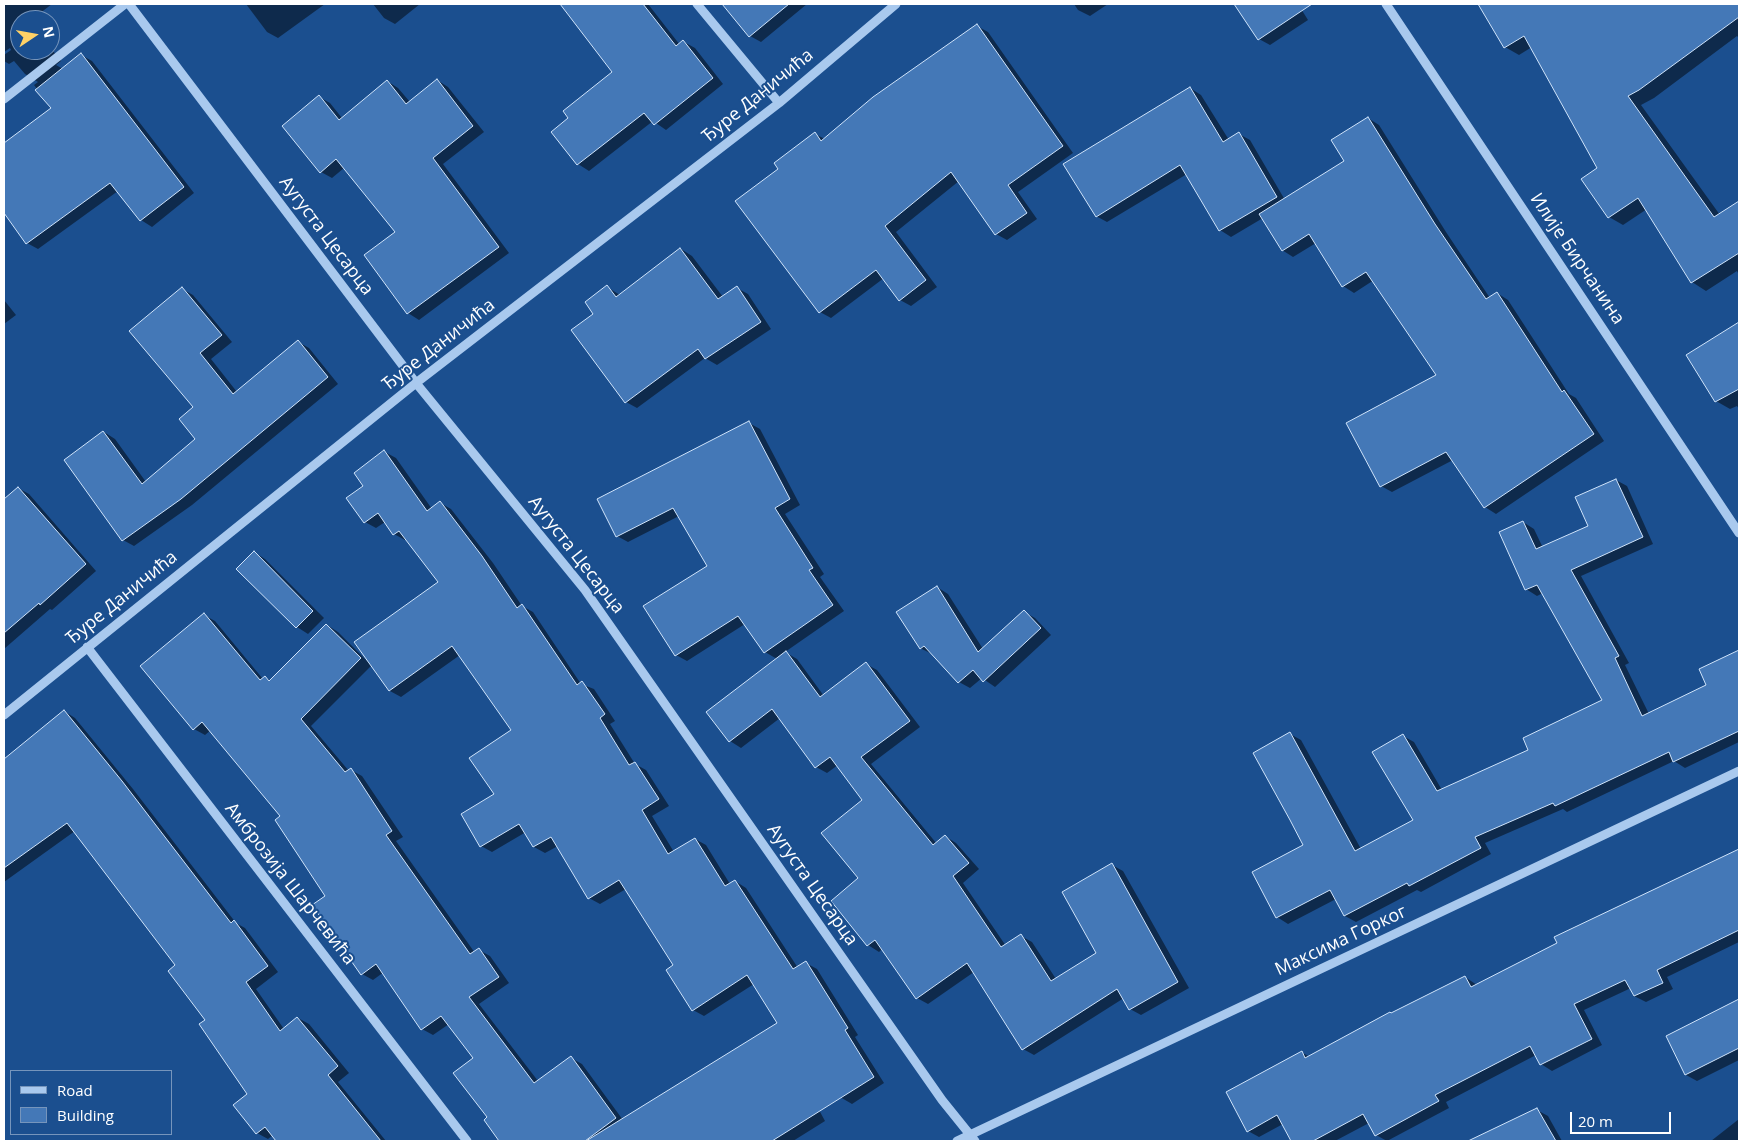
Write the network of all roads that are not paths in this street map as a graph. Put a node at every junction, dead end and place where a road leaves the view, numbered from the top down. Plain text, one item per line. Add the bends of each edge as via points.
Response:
1 (125, 4) edge
2 (129, 4) edge
3 (697, 4) edge
4 (896, 4) edge
5 (1386, 4) edge
6 (4, 99) edge
7 (779, 103) junction
8 (416, 383) junction
9 (1739, 533) edge
10 (87, 647) junction
11 (4, 715) edge
12 (1739, 771) edge
13 (973, 1138) edge
14 (467, 1141) edge
15 (957, 1141) edge

1 - 6 street
2 - 8 street, Аугуста Цесарца
3 - 7 street
4 - 7 street, Ђуре Даничића
5 - 9 street, Илије Бирчанина
7 - 8 street, Ђуре Даничића
8 - 10 street, Ђуре Даничића
8 - 13 street, Аугуста Цесарца via 585,590 942,1100
10 - 11 street, Ђуре Даничића
10 - 14 street, Амброзија Шарчевића
12 - 13 street, Максима Горког
13 - 15 street, Максима Горког

